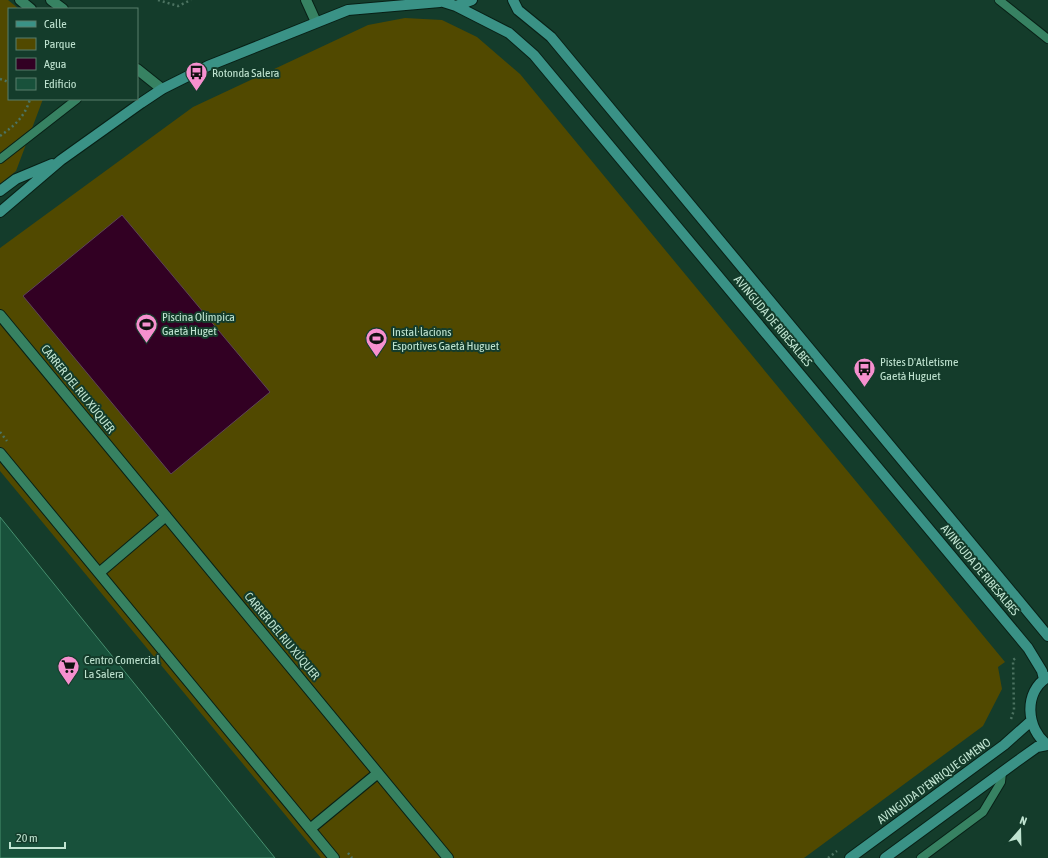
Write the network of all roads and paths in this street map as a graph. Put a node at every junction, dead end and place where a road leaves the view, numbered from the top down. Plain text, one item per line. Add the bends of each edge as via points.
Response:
1 (20, 0) edge
2 (51, 0) edge
3 (69, 0) edge
4 (158, 0) edge
5 (191, 0) edge
6 (306, 0) edge
7 (361, 0) edge
8 (472, 0) edge
9 (513, 0) edge
10 (999, 0) edge
11 (438, 1) edge
12 (456, 6) junction
13 (30, 8) edge
14 (60, 8) edge
15 (62, 8) edge
16 (348, 10) junction
17 (316, 22) junction
18 (1048, 39) edge
19 (138, 70) edge
20 (162, 89) junction
21 (30, 100) edge
22 (76, 100) edge
23 (138, 101) edge
24 (0, 136) edge
25 (0, 159) edge
26 (61, 160) junction
27 (0, 191) edge
28 (0, 212) edge
29 (0, 315) edge
30 (0, 453) edge
31 (166, 516) junction
32 (99, 574) junction
33 (1048, 636) edge
34 (1028, 648) junction
35 (1046, 678) edge
36 (1031, 722) junction
37 (1010, 723) dead end
38 (1047, 745) edge
39 (1002, 772) junction
40 (378, 773) junction
41 (310, 829) junction
42 (334, 858) edge
43 (448, 858) edge
44 (850, 858) edge
45 (885, 858) edge
46 (921, 858) edge

1 - 13 street
2 - 14 street
3 - 15 street
4 - 5 path via 178,6
6 - 17 street
7 - 16 street
8 - 12 street
9 - 33 street, AVINGUDA DE RIBESALBES via 518,10 556,43
10 - 18 lane
11 - 12 street, AVINGUDA DE RIBESALBES
11 - 16 street
12 - 34 street, AVINGUDA DE RIBESALBES via 509,33 534,55
16 - 17 street
17 - 20 street via 208,66
19 - 20 street
20 - 23 street
21 - 24 path via 27,111 16,125
22 - 25 lane
23 - 26 street
26 - 27 street via 16,179
26 - 28 street
29 - 31 street, CARRER DEL RIU XÚQUER
30 - 32 street
31 - 32 street
31 - 40 street, CARRER DEL RIU XÚQUER
32 - 41 street
34 - 35 street, AVINGUDA DE RIBESALBES
34 - 37 path via 1014,660 1014,710
35 - 36 street via 1031,698
36 - 38 street
36 - 44 street, AVINGUDA D'ENRIQUE GIMENO via 1004,745
38 - 39 street via 1037,747
39 - 45 street
39 - 46 lane via 1000,782 983,812
40 - 41 street
40 - 43 street, CARRER DEL RIU XÚQUER
41 - 42 street

